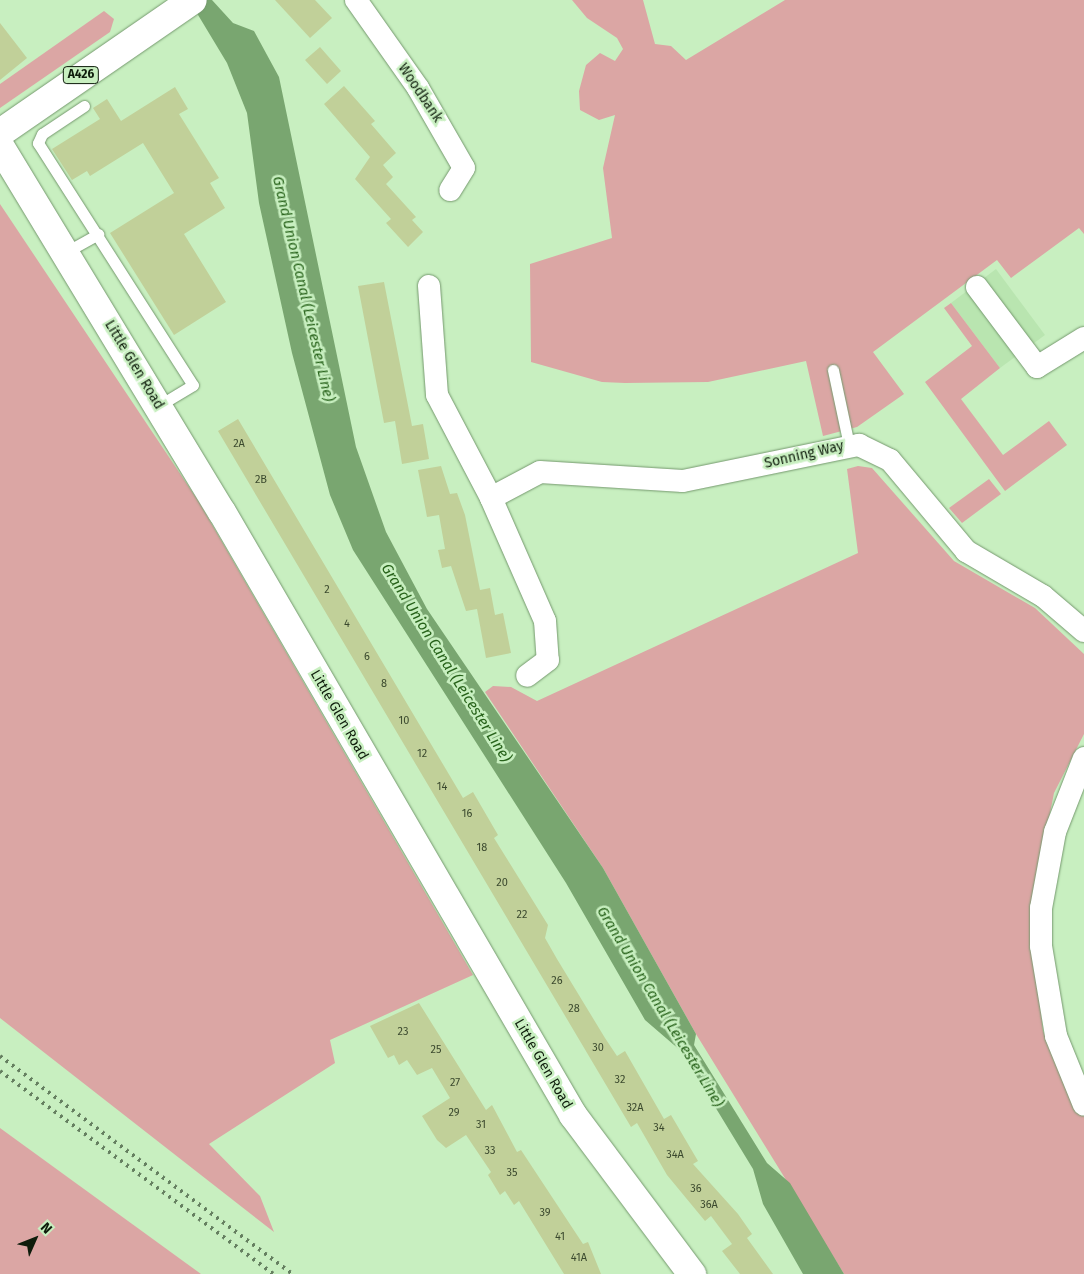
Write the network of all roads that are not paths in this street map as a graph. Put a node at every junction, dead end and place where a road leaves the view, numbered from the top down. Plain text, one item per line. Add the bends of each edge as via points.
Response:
1 (192, 0) edge
2 (356, 0) edge
3 (84, 106) dead end
4 (0, 133) edge
5 (0, 146) edge
6 (450, 190) dead end
7 (98, 234) junction
8 (66, 252) junction
9 (429, 286) dead end
10 (978, 287) dead end
11 (1084, 339) edge
12 (833, 370) dead end
13 (158, 406) junction
14 (849, 445) junction
15 (490, 498) junction
16 (1084, 631) edge
17 (527, 676) dead end
18 (1084, 758) edge
19 (1084, 1105) edge
20 (692, 1274) edge

1 - 4 main road, A426
2 - 6 street, Woodbank via 418,88 464,168
3 - 7 lane via 42,134 38,143
5 - 8 main road, Little Glen Road
7 - 8 lane
7 - 13 lane via 193,385
8 - 13 main road, Little Glen Road
9 - 15 street via 437,395
10 - 11 street via 1037,367
12 - 14 lane
13 - 20 main road, Little Glen Road via 573,1115
14 - 15 street, Sonning Way via 683,481 540,472
14 - 16 street, Sonning Way via 870,448 890,460 966,551 1043,596
15 - 17 street via 545,621 548,660
18 - 19 street via 1055,832 1041,908 1044,983 1056,1036

